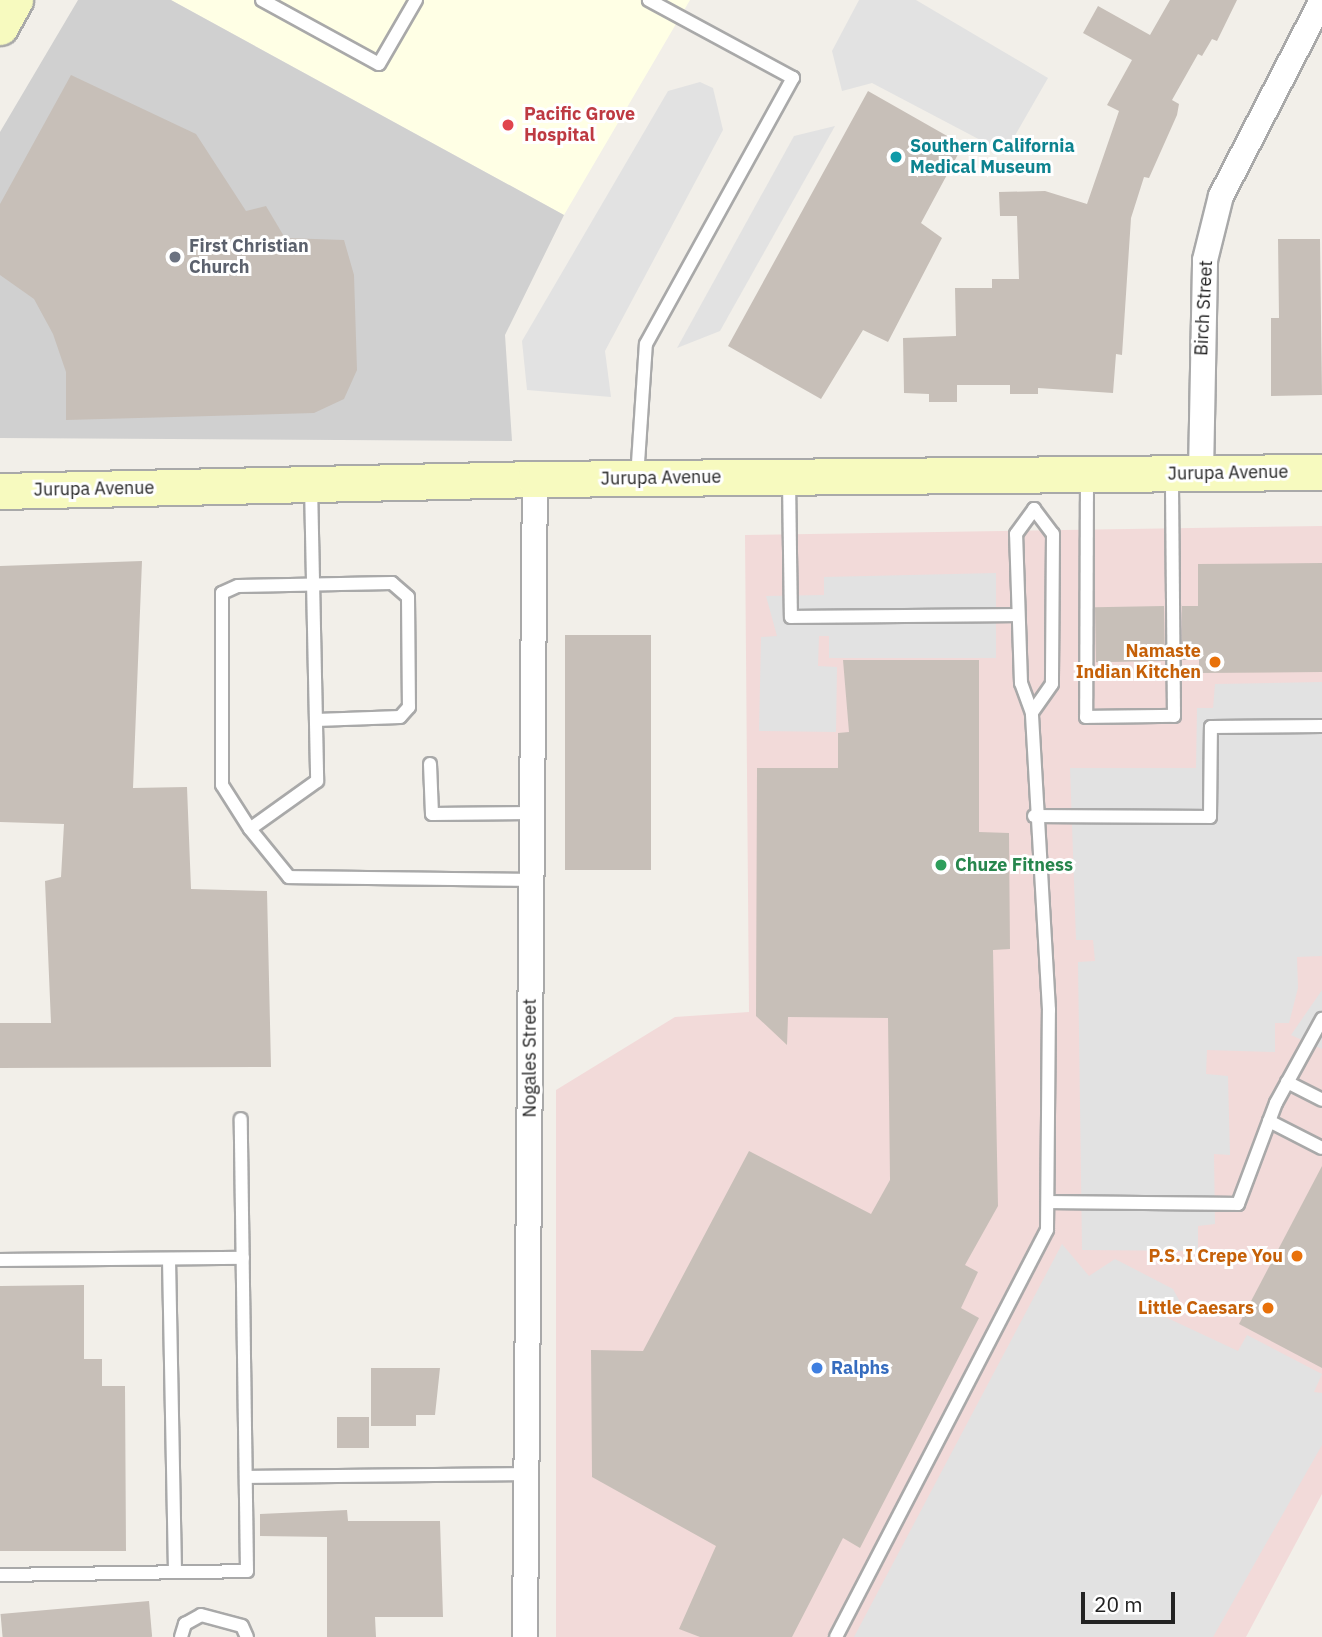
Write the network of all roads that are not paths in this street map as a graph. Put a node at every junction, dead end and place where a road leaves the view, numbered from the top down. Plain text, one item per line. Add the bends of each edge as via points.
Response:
1 (15, 0) edge
2 (262, 0) edge
3 (416, 0) edge
4 (649, 0) edge
5 (1322, 0) edge
6 (0, 27) edge
7 (1322, 472) edge
8 (1186, 473) junction
9 (1087, 475) junction
10 (789, 476) junction
11 (637, 478) junction
12 (535, 479) junction
13 (311, 484) junction
14 (0, 491) edge
15 (1034, 492) junction
16 (314, 584) junction
17 (1017, 615) junction
18 (1032, 713) junction
19 (316, 720) junction
20 (1322, 726) edge
21 (430, 764) dead end
22 (532, 813) junction
23 (1034, 816) junction
24 (250, 829) junction
25 (531, 880) junction
26 (1322, 1019) edge
27 (1287, 1082) junction
28 (1322, 1100) edge
29 (241, 1119) dead end
30 (1269, 1121) junction
31 (1322, 1148) edge
32 (1050, 1202) junction
33 (243, 1258) junction
34 (169, 1259) junction
35 (0, 1260) edge
36 (526, 1474) junction
37 (246, 1477) junction
38 (175, 1573) junction
39 (0, 1575) edge
40 (181, 1637) edge
41 (247, 1637) edge
42 (525, 1637) edge
43 (836, 1637) edge

1 - 6 main road
2 - 3 lane via 379,64
4 - 11 lane via 793,78 646,344
5 - 8 street, Birch Street via 1221,196 1205,261
7 - 8 main road, Jurupa Avenue
8 - 9 main road, Jurupa Avenue
8 - 9 lane via 1174,716 1086,717
9 - 15 main road, Jurupa Avenue
10 - 11 main road, Jurupa Avenue
10 - 15 main road, Jurupa Avenue
10 - 17 lane via 791,617
11 - 12 main road, Jurupa Avenue
12 - 13 main road, Jurupa Avenue
12 - 22 street, Nogales Street
13 - 14 main road, Jurupa Avenue
13 - 16 lane
15 - 17 lane via 1016,534
15 - 18 lane via 1053,534 1052,684
16 - 19 lane
16 - 19 lane via 392,583 408,597 409,707 400,717
16 - 24 lane via 238,586 222,593 222,785
17 - 18 lane via 1021,683
18 - 23 lane
19 - 24 lane via 317,781
20 - 23 lane via 1211,727 1210,817
21 - 22 lane via 432,814
22 - 25 street, Nogales Street
23 - 32 lane via 1049,1010
24 - 25 lane via 289,877
25 - 36 street, Nogales Street
26 - 27 lane
27 - 28 lane
27 - 30 lane
29 - 33 lane
30 - 31 lane
30 - 32 lane via 1238,1204
32 - 43 lane via 1041,1246
33 - 34 lane
33 - 37 lane
34 - 35 lane
34 - 38 lane
36 - 37 lane
36 - 42 street, Nogales Street
37 - 38 lane via 247,1572
38 - 39 lane
40 - 41 lane via 185,1624 201,1615 242,1626

